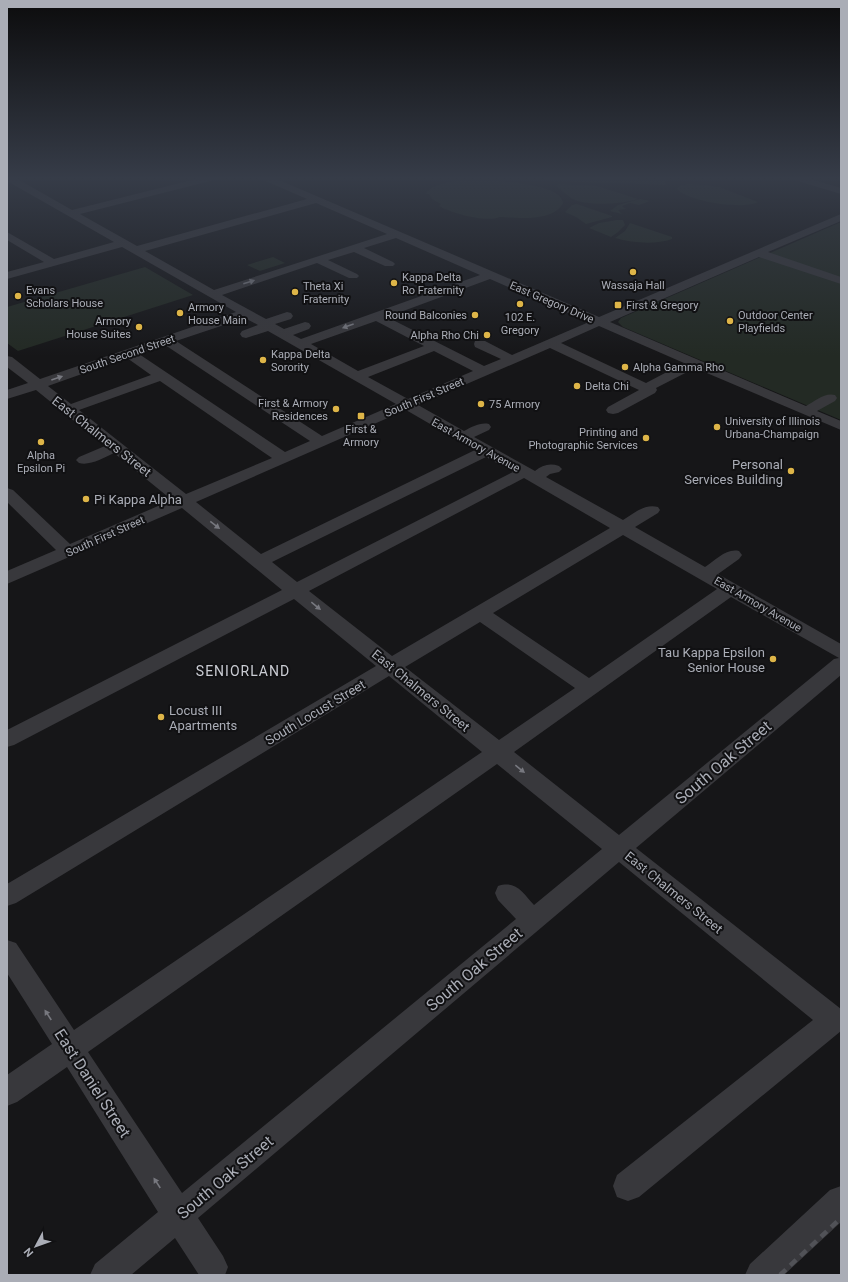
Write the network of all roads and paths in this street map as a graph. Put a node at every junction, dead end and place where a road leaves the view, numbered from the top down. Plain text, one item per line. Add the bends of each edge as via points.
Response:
1 (10, 237) edge
2 (113, 237) edge
3 (192, 237) edge
4 (389, 237) edge
5 (403, 237) edge
6 (796, 237) edge
7 (123, 243) junction
8 (355, 248) junction
9 (136, 250) junction
10 (759, 253) junction
11 (86, 254) junction
12 (325, 255) junction
13 (98, 261) dead end
14 (56, 262) junction
15 (389, 264) dead end
16 (301, 265) junction
17 (72, 269) dead end
18 (313, 271) dead end
19 (10, 272) edge
20 (490, 275) junction
21 (353, 276) dead end
22 (841, 281) edge
23 (212, 294) junction
24 (246, 313) junction
25 (287, 316) dead end
26 (376, 316) junction
27 (599, 322) junction
28 (267, 325) junction
29 (305, 326) dead end
30 (246, 334) dead end
31 (283, 334) junction
32 (552, 338) junction
33 (166, 340) junction
34 (300, 344) junction
35 (480, 344) dead end
36 (434, 346) junction
37 (128, 353) junction
38 (512, 360) junction
39 (8, 363) edge
40 (695, 363) junction
41 (485, 372) junction
42 (161, 376) junction
43 (357, 376) junction
44 (37, 384) junction
45 (652, 385) dead end
46 (7, 395) edge
47 (830, 398) dead end
48 (406, 404) junction
49 (69, 409) junction
50 (613, 410) dead end
51 (806, 411) junction
52 (482, 426) dead end
53 (841, 426) edge
54 (460, 436) junction
55 (320, 442) junction
56 (117, 448) junction
57 (486, 451) junction
58 (283, 458) junction
59 (84, 460) dead end
60 (554, 469) dead end
61 (530, 475) junction
62 (7, 493) edge
63 (184, 501) junction
64 (652, 510) dead end
65 (623, 528) junction
66 (68, 552) junction
67 (733, 555) dead end
68 (260, 561) junction
69 (706, 575) junction
70 (7, 578) edge
71 (730, 589) junction
72 (296, 590) junction
73 (480, 613) junction
74 (841, 652) edge
75 (841, 664) edge
76 (391, 666) junction
77 (589, 688) junction
78 (7, 739) edge
79 (498, 752) junction
80 (619, 848) junction
81 (507, 893) dead end
82 (7, 896) edge
83 (533, 920) junction
84 (7, 951) edge
85 (70, 1048) junction
86 (7, 1092) edge
87 (628, 1186) dead end
88 (841, 1201) edge
89 (178, 1215) junction
90 (212, 1267) dead end
91 (106, 1275) edge
92 (761, 1275) edge

1 - 14 street
2 - 7 street, East Armory Avenue
3 - 9 street
4 - 8 street
5 - 20 street, East Gregory Drive
6 - 10 street, South First Street
7 - 9 street, East Armory Avenue
7 - 11 street
8 - 12 street
8 - 15 street
9 - 23 street, East Armory Avenue
10 - 22 street
10 - 27 street, South First Street
11 - 13 street
11 - 14 street
12 - 16 street
12 - 21 street
14 - 17 street
14 - 19 street
16 - 18 street
23 -> 16 street
20 - 26 street via 447,295
20 - 27 street, East Gregory Drive
23 - 24 street, East Armory Avenue
24 - 28 street, East Armory Avenue
24 - 33 street, South Second Street
25 - 28 street
26 -> 34 street
26 - 36 street
27 - 32 street, South First Street
27 - 40 street, East Gregory Drive
28 - 30 street
28 - 31 street, East Armory Avenue
29 - 31 street
31 - 34 street, East Armory Avenue
32 - 38 street, South First Street
32 - 50 street via 650,390
33 - 37 street, South Second Street
33 - 55 street
34 - 43 street, East Armory Avenue
35 - 38 street
36 - 41 street
36 - 43 street
37 - 42 street
44 -> 37 street, South Second Street
38 - 41 street, South First Street
39 - 44 street, East Chalmers Street
40 - 45 street
40 - 51 street, East Gregory Drive
41 - 48 street, South First Street
42 - 49 street
42 - 58 street
43 - 48 street, East Armory Avenue
44 - 46 street, South Second Street
44 - 49 street, East Chalmers Street
47 - 51 street
48 - 54 street, East Armory Avenue
48 - 55 street, South First Street
49 - 56 street, East Chalmers Street
51 - 53 street, East Gregory Drive
52 - 54 street
54 - 57 street, East Armory Avenue
55 - 58 street, South First Street
56 - 59 street
56 - 63 street, East Chalmers Street
57 - 61 street, East Armory Avenue
57 - 68 street
58 - 63 street, South First Street
60 - 61 street
61 - 65 street, East Armory Avenue via 575,493
61 - 72 street
62 - 66 street
63 - 66 street, South First Street
63 -> 68 street, East Chalmers Street
64 - 65 street, South Locust Street
65 - 69 street, East Armory Avenue
65 - 73 street, South Locust Street
66 - 70 street, South First Street
67 - 69 street
68 - 72 street, East Chalmers Street
69 - 71 street, East Armory Avenue
71 - 74 street, East Armory Avenue
71 - 77 street
72 -> 76 street, East Chalmers Street
72 - 78 street
73 - 76 street, South Locust Street
73 - 77 street
75 - 80 street, South Oak Street
76 - 79 street, East Chalmers Street
76 - 82 street, South Locust Street
77 - 79 street
79 -> 80 street, East Chalmers Street
79 - 85 street
80 - 83 street, South Oak Street
80 - 87 street, East Chalmers Street via 834,1020
81 - 83 street
83 - 89 street, South Oak Street
85 -> 84 street, East Daniel Street
85 - 86 street
89 -> 85 street, East Daniel Street
88 - 92 street
89 - 90 street, East Daniel Street
89 - 91 street, South Oak Street

